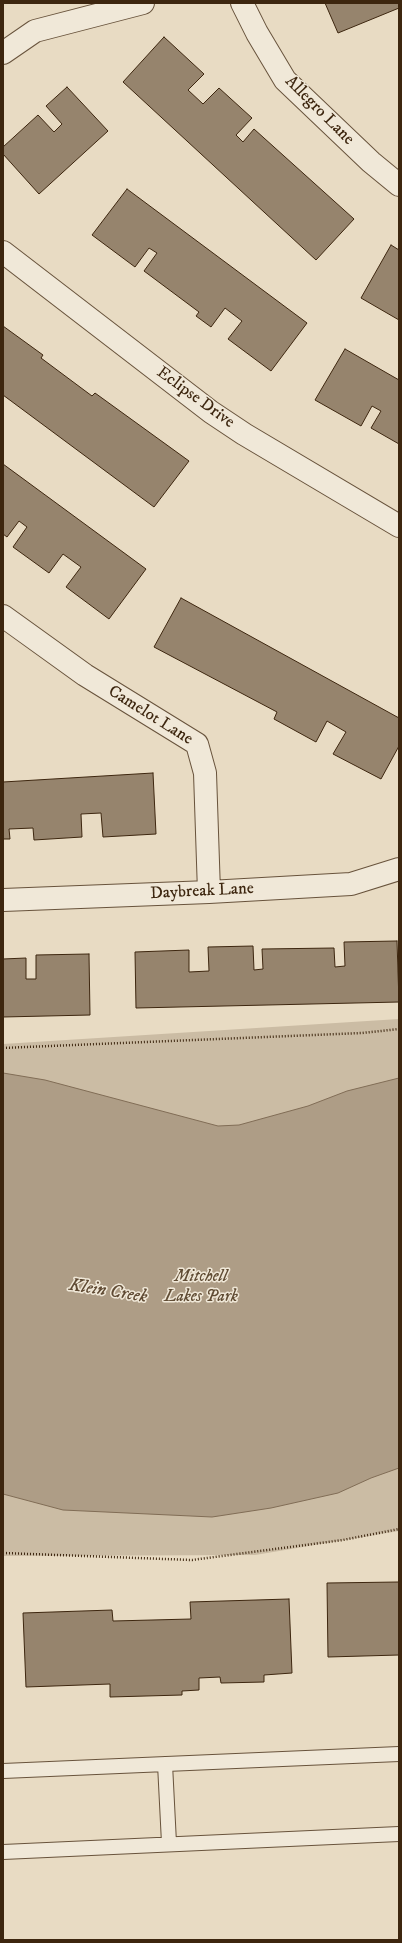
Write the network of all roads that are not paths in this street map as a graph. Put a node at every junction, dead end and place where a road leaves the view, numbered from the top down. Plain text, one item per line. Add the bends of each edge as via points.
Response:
1 (143, 3) edge
2 (242, 3) edge
3 (3, 52) edge
4 (399, 185) edge
5 (3, 252) edge
6 (399, 526) edge
7 (3, 616) edge
8 (399, 869) edge
9 (208, 892) junction
10 (3, 900) edge
11 (399, 1754) edge
12 (164, 1764) junction
13 (3, 1771) edge
14 (399, 1834) edge
15 (169, 1844) junction
16 (3, 1852) edge

1 - 3 street via 35,31
2 - 4 street, Allegro Lane via 286,80 371,162
5 - 6 street, Eclipse Drive via 211,412
7 - 9 street, Camelot Lane via 79,672 197,744 205,773
8 - 9 street, Daybreak Lane via 351,884
9 - 10 street, Daybreak Lane
11 - 12 lane
12 - 13 lane
12 - 15 lane
14 - 15 lane
15 - 16 lane

